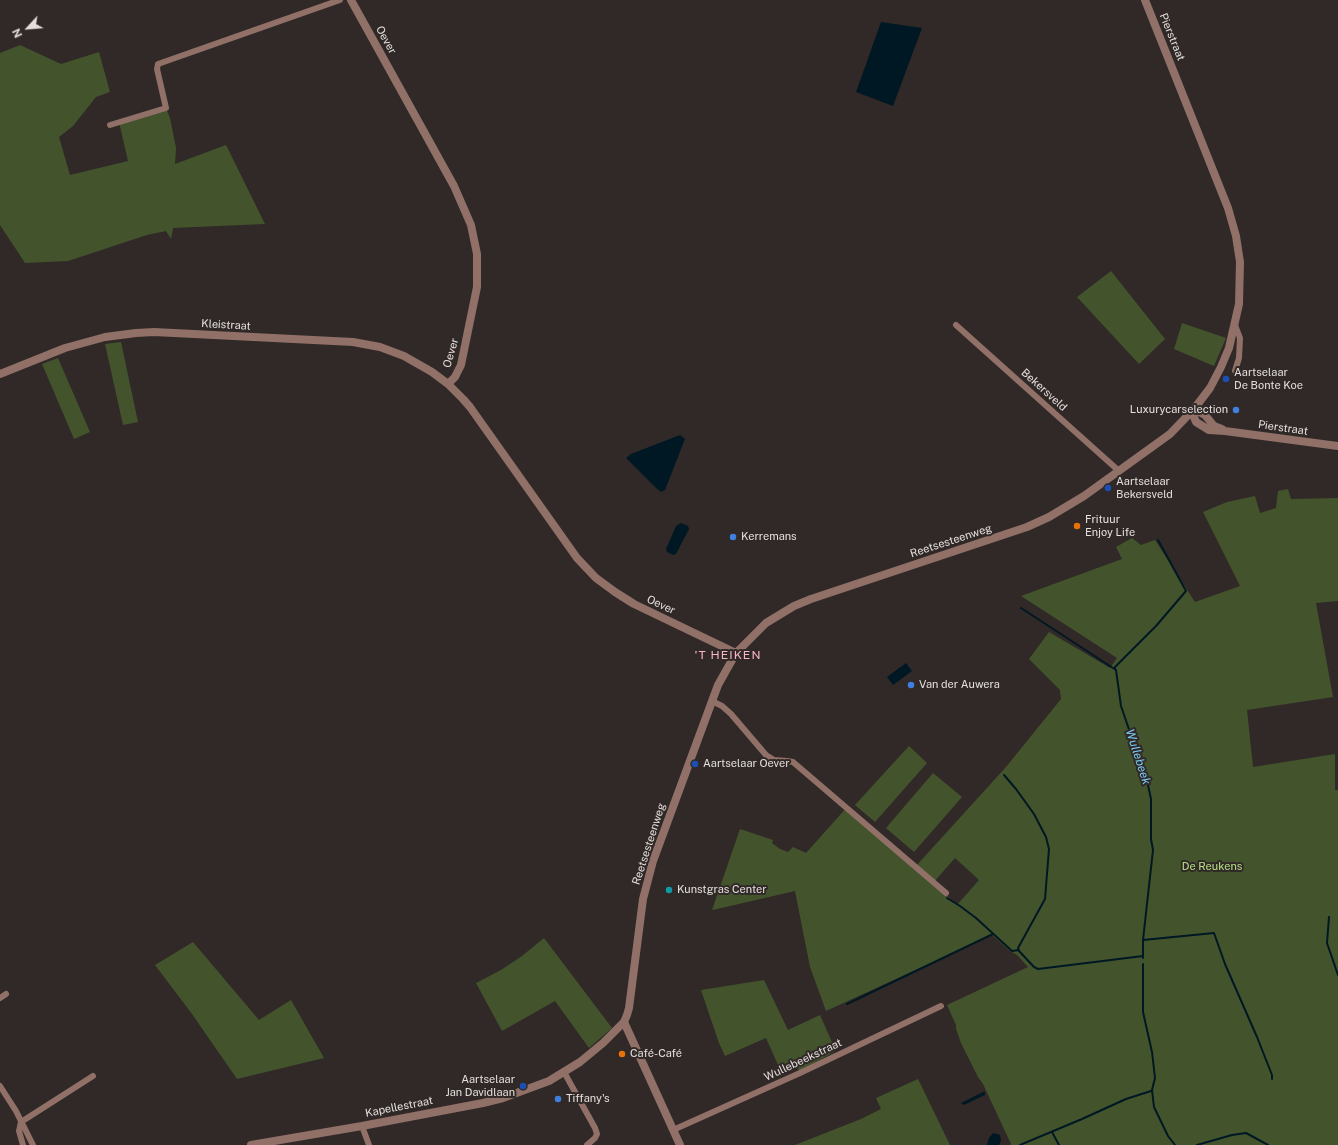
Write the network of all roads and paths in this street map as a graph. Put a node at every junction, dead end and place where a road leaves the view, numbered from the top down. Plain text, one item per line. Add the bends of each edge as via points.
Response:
1 (340, 0) edge
2 (351, 0) edge
3 (1145, 0) edge
4 (110, 124) dead end
5 (956, 325) dead end
6 (1235, 325) junction
7 (1235, 371) dead end
8 (0, 374) edge
9 (448, 384) junction
10 (1203, 397) junction
11 (1193, 411) junction
12 (1205, 415) junction
13 (1196, 422) junction
14 (1179, 425) junction
15 (1225, 431) junction
16 (1338, 446) edge
17 (1120, 471) junction
18 (736, 653) junction
19 (712, 701) junction
20 (946, 894) dead end
21 (6, 994) dead end
22 (0, 998) edge
23 (941, 1006) dead end
24 (624, 1022) junction
25 (564, 1072) junction
26 (93, 1076) dead end
27 (0, 1086) edge
28 (21, 1122) junction
29 (362, 1126) junction
30 (673, 1130) junction
31 (24, 1145) edge
32 (33, 1145) edge
33 (251, 1145) edge
34 (370, 1145) edge
35 (587, 1145) edge
36 (680, 1145) edge

1 - 4 street via 158,64 166,108
2 - 9 street, Oever via 454,186 471,225 477,254 477,287 461,366
3 - 6 street, Pierstraat via 1228,208 1236,236 1240,268 1239,304
5 - 17 street, Bekersveld
6 - 7 street via 1240,338 1239,358
6 - 10 street, Reetsesteenweg via 1221,367
8 - 9 street, Kleistraat via 84,342 122,334 154,332 353,342 380,347 404,356
9 - 18 street, Oever via 470,407 577,558 596,578 634,604
10 - 11 street, Reetsesteenweg
10 - 12 street
11 - 12 street, Pierstraat
11 - 13 street
11 - 14 street, Reetsesteenweg
12 - 15 street, Pierstraat via 1214,426
13 - 14 street
13 - 15 street, Pierstraat via 1209,430
14 - 17 street, Reetsesteenweg
15 - 16 street, Pierstraat
17 - 18 street, Reetsesteenweg via 1069,505 1027,527 794,606 766,623
18 - 19 street, Reetsesteenweg
19 - 20 street via 731,714 766,755 774,760 793,762
19 - 24 street, Reetsesteenweg via 653,861 643,899 629,1008
21 - 22 street
23 - 30 street, Wullebeekstraat
24 - 25 street, Kapellestraat via 603,1043
24 - 30 street
25 - 29 street, Kapellestraat via 549,1081 503,1098
25 - 35 street via 597,1134
26 - 28 street
27 - 28 street
28 - 31 street via 19,1131
28 - 32 street
29 - 33 street, Kapellestraat
29 - 34 street
30 - 36 street

